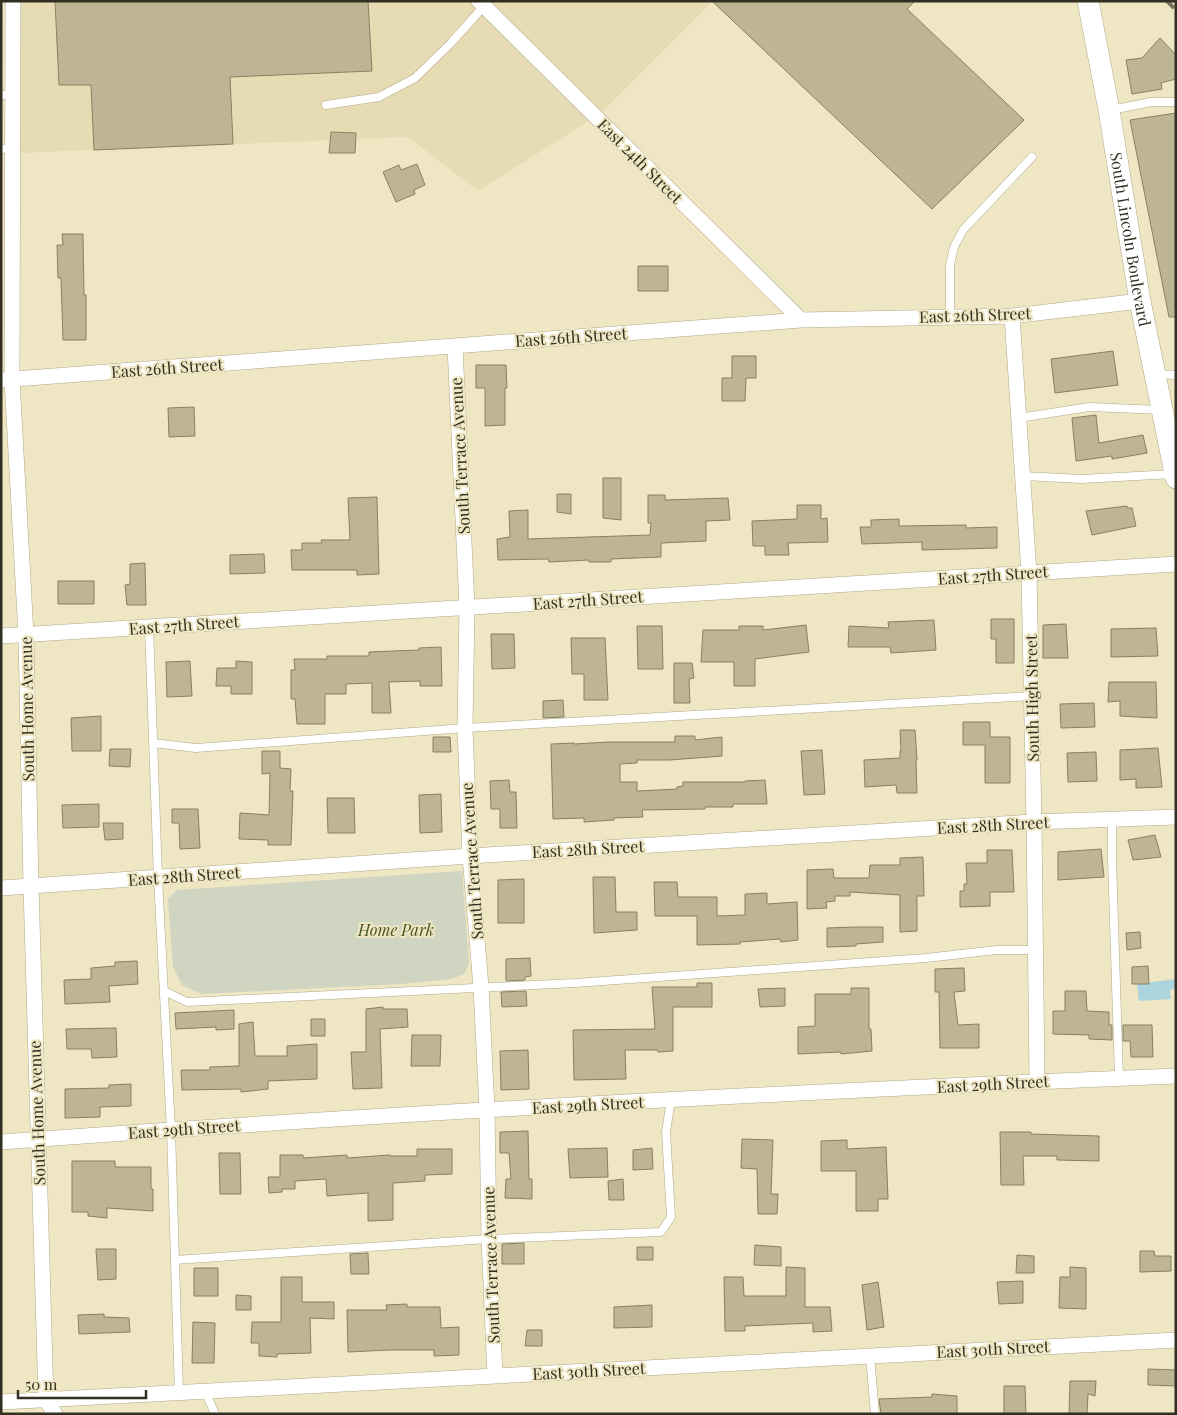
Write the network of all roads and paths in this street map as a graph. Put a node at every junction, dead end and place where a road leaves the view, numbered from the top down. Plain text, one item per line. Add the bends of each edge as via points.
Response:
1 (13, 1) edge
2 (1088, 1) edge
3 (481, 4) edge
4 (7, 94) edge
5 (1176, 102) edge
6 (326, 105) dead end
7 (1109, 110) junction
8 (7, 148) edge
9 (1032, 157) dead end
10 (1140, 301) junction
11 (1012, 316) junction
12 (950, 317) junction
13 (802, 320) junction
14 (455, 346) junction
15 (1165, 375) edge
16 (7, 380) edge
17 (1162, 410) junction
18 (1019, 418) junction
19 (1023, 476) junction
20 (1175, 476) edge
21 (1176, 564) edge
22 (1029, 572) junction
23 (467, 607) junction
24 (149, 627) junction
25 (26, 635) junction
26 (1, 636) edge
27 (1032, 696) junction
28 (465, 728) junction
29 (154, 743) junction
30 (1176, 817) edge
31 (1112, 820) junction
32 (1034, 822) junction
33 (470, 856) junction
34 (158, 878) junction
35 (31, 886) junction
36 (1, 888) edge
37 (1036, 950) junction
38 (481, 987) junction
39 (164, 991) junction
40 (1176, 1076) edge
41 (1119, 1078) junction
42 (1037, 1081) junction
43 (671, 1100) junction
44 (487, 1110) junction
45 (171, 1130) junction
46 (38, 1139) junction
47 (1, 1142) edge
48 (489, 1239) junction
49 (175, 1260) junction
50 (1176, 1340) edge
51 (870, 1356) junction
52 (495, 1376) junction
53 (205, 1391) junction
54 (179, 1393) junction
55 (46, 1400) junction
56 (4, 1404) edge
57 (55, 1414) edge
58 (215, 1414) edge
59 (875, 1414) edge

1 - 4 street, South Home Avenue
2 - 7 street, South Lincoln Boulevard
3 - 6 lane via 450,44 415,78 379,97
3 - 13 street, East 24th Street
4 - 8 street, South Home Avenue
5 - 7 lane via 1151,102
7 - 10 street, South Lincoln Boulevard
8 - 16 street, South Home Avenue
9 - 12 lane via 963,230 954,247 950,265
10 - 11 street, East 26th Street
10 - 15 street, South Lincoln Boulevard
11 - 12 street, East 26th Street
11 - 18 street, South High Street
12 - 13 street, East 26th Street
13 - 14 street, East 26th Street
14 - 16 street, East 26th Street
14 - 23 street, South Terrace Avenue
15 - 17 street, South Lincoln Boulevard
16 - 25 street, South Home Avenue
17 - 18 lane via 1088,407
17 - 20 street, South Lincoln Boulevard
18 - 19 street, South High Street
19 - 20 lane via 1082,479
19 - 22 street, South High Street
21 - 22 street, East 27th Street
22 - 23 street, East 27th Street
22 - 27 street, South High Street
23 - 24 street, East 27th Street
23 - 28 street, South Terrace Avenue
24 - 25 street, East 27th Street
24 - 29 lane
25 - 26 street, East 27th Street
25 - 35 street, South Home Avenue
27 - 28 lane
27 - 32 street, South High Street
28 - 29 lane via 196,748
28 - 33 street, South Terrace Avenue
29 - 34 lane
30 - 31 street, East 28th Street
31 - 32 street, East 28th Street
31 - 41 lane
32 - 33 street, East 28th Street
32 - 37 street, South High Street
33 - 34 street, East 28th Street
33 - 38 street, South Terrace Avenue
34 - 35 street, East 28th Street
34 - 39 lane
35 - 36 street, East 28th Street
35 - 46 street, South Home Avenue
37 - 38 lane via 997,950 926,958
37 - 42 street, South High Street
38 - 39 lane via 187,1002
38 - 44 street, South Terrace Avenue
39 - 45 lane
40 - 41 street, East 29th Street
41 - 42 street, East 29th Street
42 - 43 street, East 29th Street
43 - 44 street, East 29th Street
43 - 48 lane via 666,1132 671,1217 661,1232
44 - 45 street, East 29th Street
44 - 48 street, South Terrace Avenue
45 - 46 street, East 29th Street
45 - 49 lane
46 - 47 street, East 29th Street
46 - 55 street, South Home Avenue
48 - 49 lane
48 - 52 street, South Terrace Avenue
49 - 54 lane
50 - 51 street, East 30th Street
51 - 52 street, East 30th Street
51 - 59 lane
52 - 53 street, East 30th Street
53 - 54 street, East 30th Street
53 - 58 lane
54 - 55 street, East 30th Street
55 - 56 street, East 30th Street
55 - 57 street

